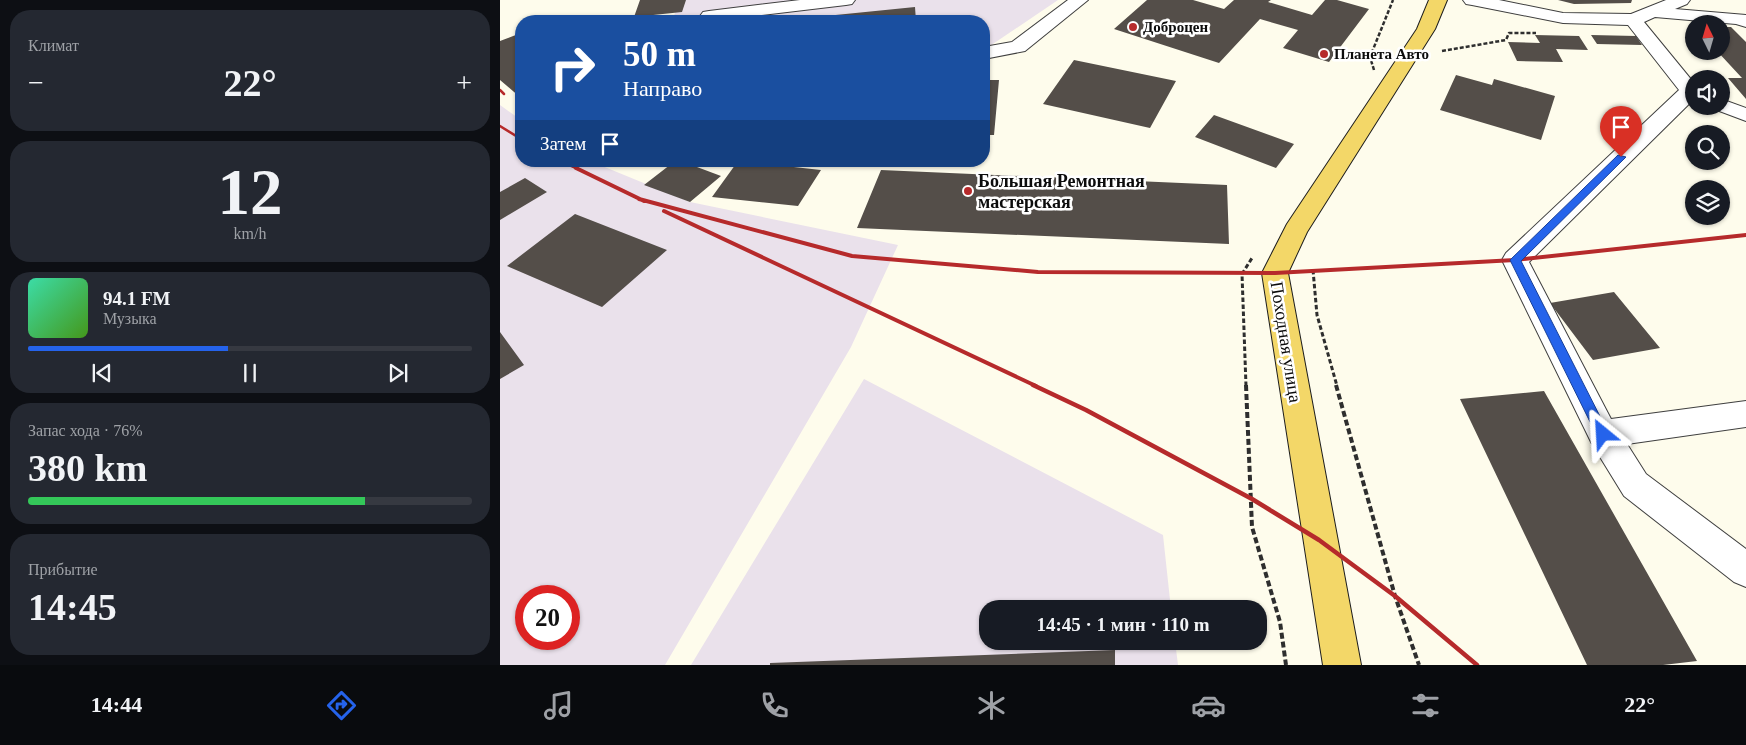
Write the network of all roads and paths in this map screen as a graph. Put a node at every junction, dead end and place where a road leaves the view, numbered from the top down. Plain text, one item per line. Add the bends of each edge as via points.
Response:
1 (846, 0) edge
2 (1080, 0) edge
3 (1438, 0) edge
4 (1472, 0) edge
5 (1680, 0) edge
6 (1653, 12) junction
7 (718, 15) edge
8 (1633, 20) junction
9 (1746, 22) edge
10 (1536, 33) dead end
11 (1442, 51) dead end
12 (990, 52) edge
13 (1685, 83) edge
14 (1685, 99) edge
15 (1730, 109) edge
16 (1746, 115) edge
17 (1313, 270) dead end
18 (1746, 414) edge
19 (1603, 434) junction
20 (1746, 570) edge
21 (1342, 665) edge
22 (1419, 665) edge

1 - 7 street
2 - 12 street via 1018,47
3 - 21 main road, Походная улица via 1426,29 1296,230 1274,273
4 - 8 street via 1563,18
5 - 6 street
6 - 8 street
6 - 9 street
8 - 13 street
10 - 11 path via 1509,33 1506,40
14 - 19 street via 1515,260
15 - 16 street
17 - 22 path via 1317,314 1395,596
18 - 19 street
19 - 20 street via 1635,485

